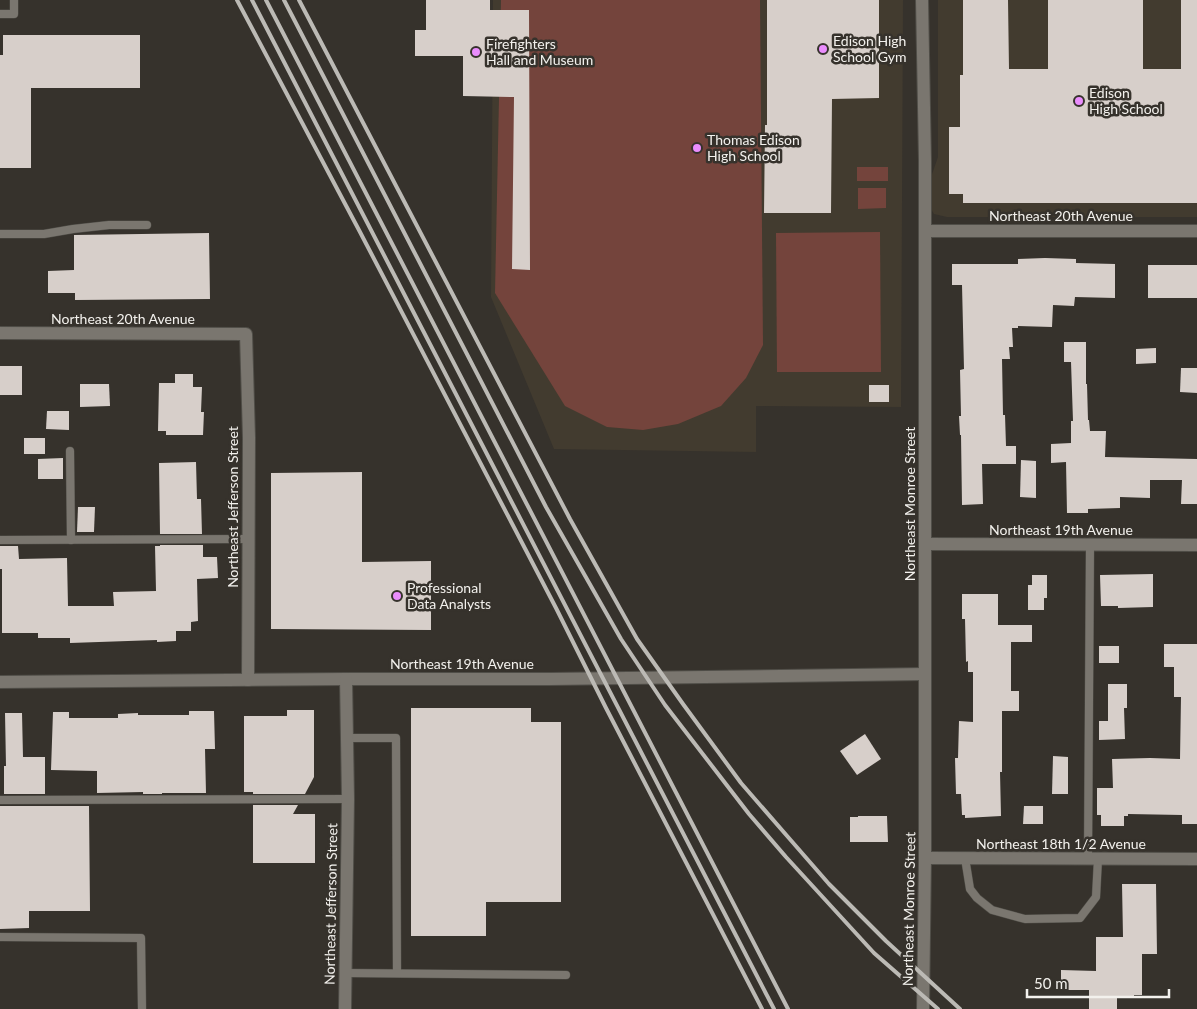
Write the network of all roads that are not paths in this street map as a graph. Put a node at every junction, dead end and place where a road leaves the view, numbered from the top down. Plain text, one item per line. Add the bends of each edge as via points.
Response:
1 (14, 0) edge
2 (922, 0) edge
3 (0, 14) edge
4 (147, 225) dead end
5 (925, 231) junction
6 (1197, 231) edge
7 (0, 234) edge
8 (0, 333) edge
9 (246, 334) joint
10 (70, 451) dead end
11 (248, 539) junction
12 (0, 540) edge
13 (71, 540) junction
14 (925, 544) junction
15 (1090, 545) junction
16 (1197, 545) edge
17 (925, 674) junction
18 (346, 679) junction
19 (248, 680) junction
20 (0, 682) edge
21 (347, 738) junction
22 (348, 799) junction
23 (0, 800) edge
24 (925, 858) junction
25 (965, 858) junction
26 (1093, 859) junction
27 (1197, 860) edge
28 (0, 937) edge
29 (345, 973) junction
30 (397, 973) junction
31 (566, 975) dead end
32 (142, 1009) edge
33 (345, 1009) edge
34 (923, 1009) edge

1 - 3 lane via 14,14
2 - 5 street, Northeast Monroe Street
4 - 7 lane via 108,225 44,234
5 - 6 street, Northeast 20th Avenue
5 - 14 street, Northeast Monroe Street
8 - 9 street, Northeast 20th Avenue
9 - 11 street, Northeast Jefferson Street
10 - 13 lane
11 - 13 lane
11 - 19 street, Northeast Jefferson Street
12 - 13 lane
14 - 15 street, Northeast 19th Avenue
14 - 17 street, Northeast Monroe Street
15 - 16 street, Northeast 19th Avenue
15 - 26 lane
17 - 18 street, Northeast 19th Avenue
17 - 24 street, Northeast Monroe Street
18 - 19 street, Northeast 19th Avenue
18 - 21 street, Northeast Jefferson Street
19 - 20 street, Northeast 19th Avenue
21 - 22 street, Northeast Jefferson Street
21 - 30 lane via 396,738
22 - 23 lane
22 - 29 street, Northeast Jefferson Street
24 - 25 street, Northeast 18th 1/2 Avenue
24 - 34 street, Northeast Monroe Street
25 - 26 street, Northeast 18th 1/2 Avenue
25 - 26 lane via 970,889 977,898 992,910 1025,919 1080,918 1096,897
26 - 27 street, Northeast 18th 1/2 Avenue
28 - 32 lane via 141,938
29 - 30 lane
29 - 33 street, Northeast Jefferson Street
30 - 31 lane

